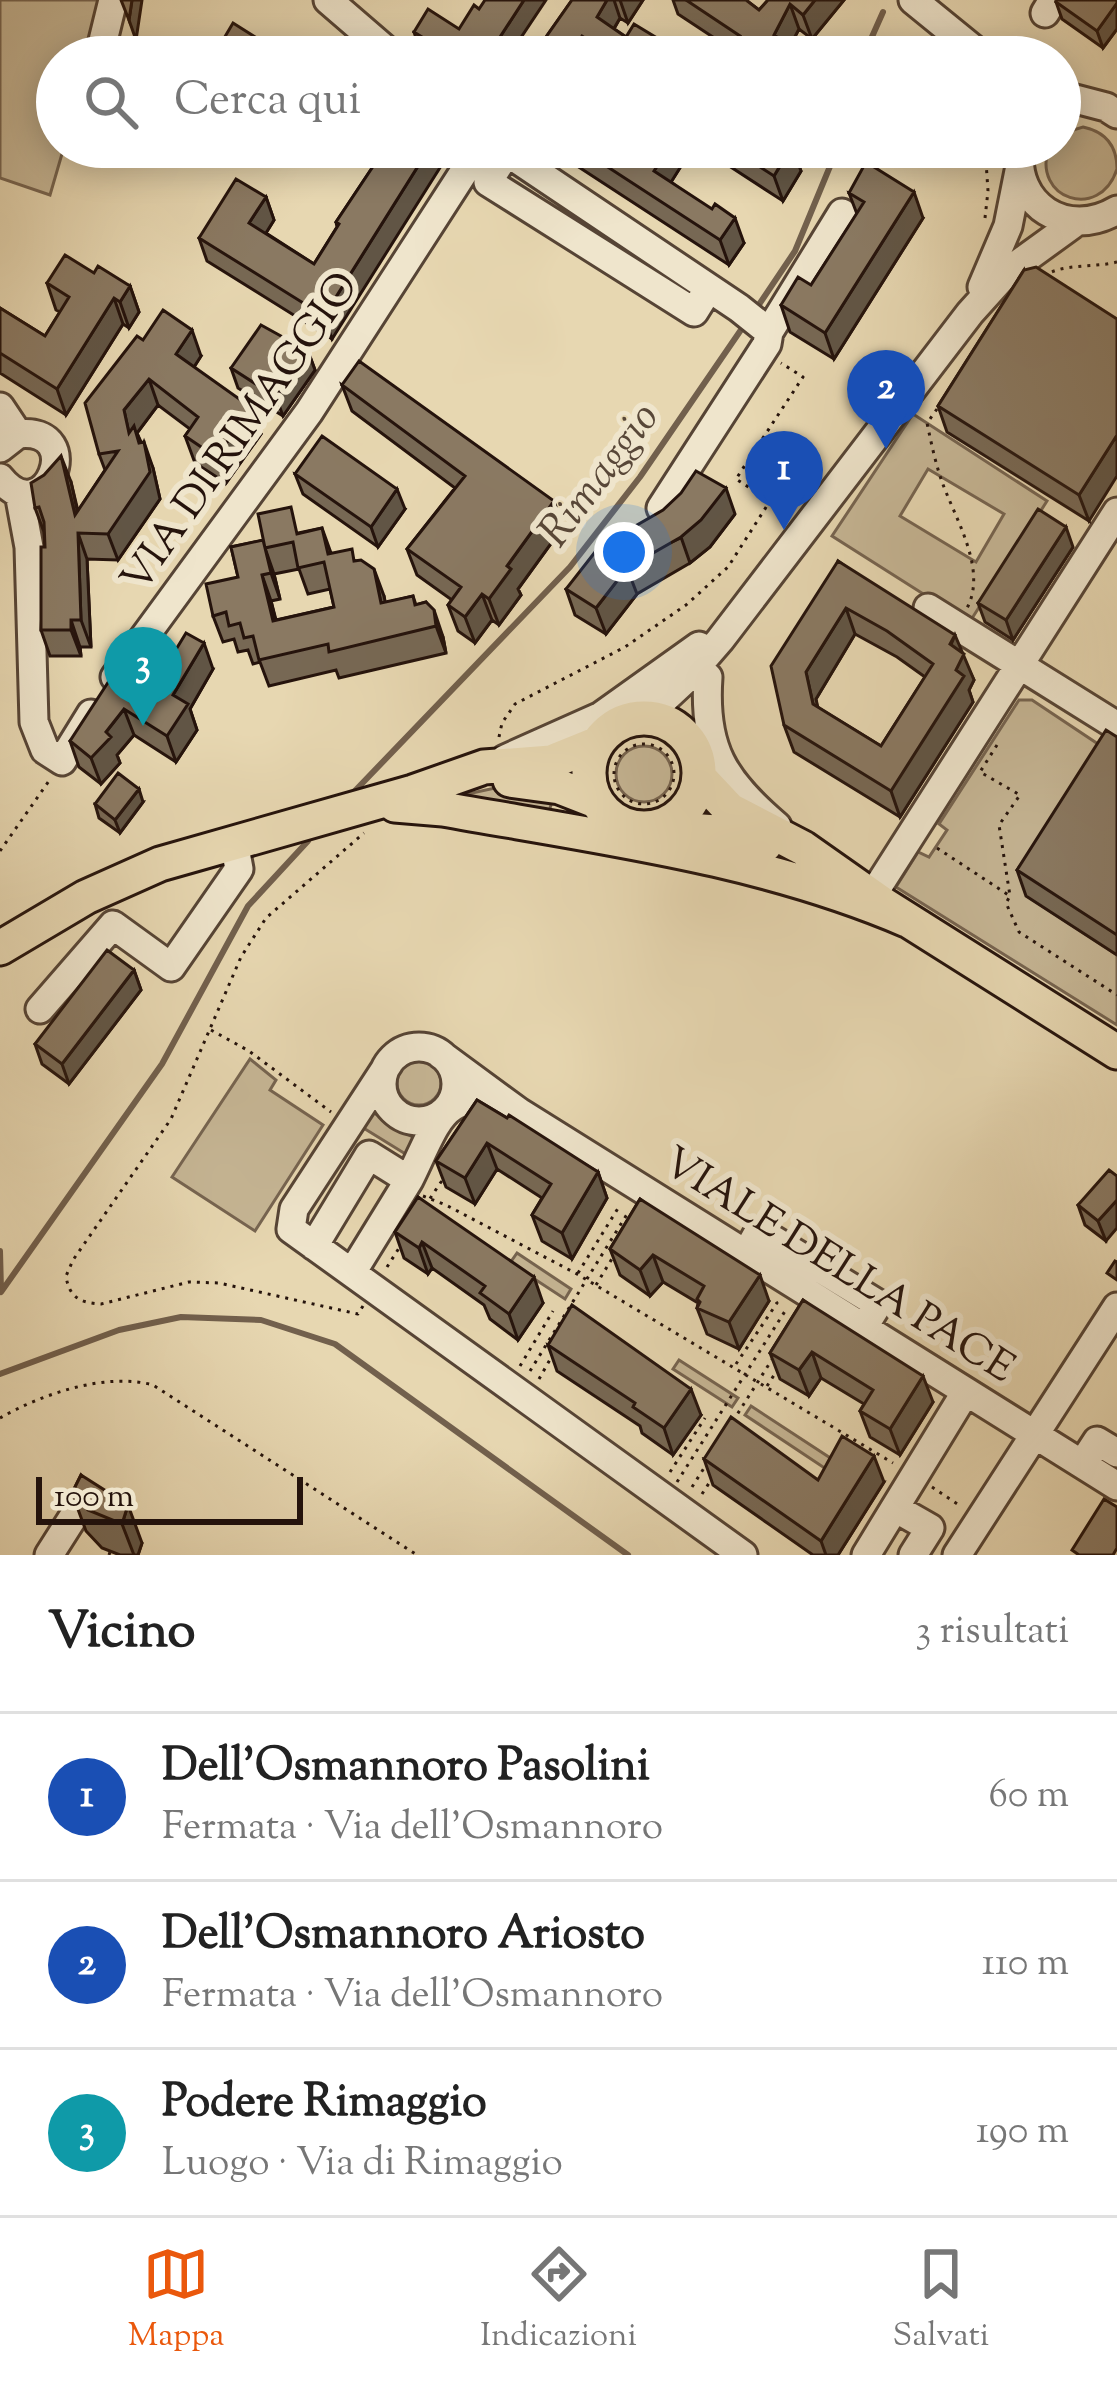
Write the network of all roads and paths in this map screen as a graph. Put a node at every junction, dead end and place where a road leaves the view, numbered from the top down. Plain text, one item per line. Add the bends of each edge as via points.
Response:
1 (113, 0) edge
2 (328, 0) edge
3 (890, 0) edge
4 (921, 11) edge
5 (105, 36) edge
6 (370, 36) edge
7 (941, 36) edge
8 (955, 36) edge
9 (1117, 91) edge
10 (1081, 98) edge
11 (1081, 103) edge
12 (1117, 114) edge
13 (482, 168) edge
14 (524, 168) edge
15 (986, 168) edge
16 (1017, 168) edge
17 (1022, 168) edge
18 (1116, 211) edge
19 (842, 213) dead end
20 (1076, 222) junction
21 (983, 233) dead end
22 (1117, 262) edge
23 (1043, 277) edge
24 (970, 313) junction
25 (758, 329) junction
26 (939, 406) edge
27 (0, 407) edge
28 (9, 441) edge
29 (10, 486) edge
30 (661, 508) edge
31 (1117, 512) edge
32 (928, 608) dead end
33 (740, 614) junction
34 (957, 625) junction
35 (720, 640) junction
36 (1022, 664) junction
37 (709, 676) junction
38 (1117, 726) edge
39 (646, 731) junction
40 (598, 743) junction
41 (491, 754) junction
42 (62, 761) junction
43 (697, 763) junction
44 (980, 772) dead end
45 (413, 792) junction
46 (596, 801) junction
47 (364, 815) junction
48 (655, 828) junction
49 (234, 842) junction
50 (803, 848) junction
51 (937, 848) dead end
52 (0, 850) edge
53 (1010, 896) junction
54 (888, 907) junction
55 (6, 944) edge
56 (1117, 995) edge
57 (40, 1009) dead end
58 (209, 1029) junction
59 (1117, 1052) edge
60 (440, 1054) junction
61 (389, 1063) junction
62 (446, 1110) junction
63 (519, 1112) junction
64 (347, 1124) junction
65 (409, 1180) junction
66 (638, 1186) junction
67 (439, 1205) edge
68 (314, 1246) junction
69 (620, 1246) edge
70 (746, 1254) junction
71 (353, 1271) junction
72 (577, 1274) junction
73 (793, 1283) junction
74 (595, 1285) junction
75 (1117, 1307) edge
76 (553, 1311) dead end
77 (358, 1314) dead end
78 (863, 1328) junction
79 (560, 1342) edge
80 (776, 1354) edge
81 (782, 1362) edge
82 (734, 1366) junction
83 (766, 1386) junction
84 (517, 1392) junction
85 (965, 1393) junction
86 (0, 1418) edge
87 (705, 1418) dead end
88 (734, 1420) edge
89 (1042, 1427) junction
90 (1117, 1453) edge
91 (712, 1454) edge
92 (1082, 1464) junction
93 (914, 1476) junction
94 (712, 1478) edge
95 (1117, 1486) edge
96 (672, 1504) junction
97 (895, 1508) junction
98 (77, 1511) edge
99 (981, 1518) junction
100 (49, 1555) edge
101 (417, 1555) edge
102 (743, 1555) edge
103 (866, 1555) edge
104 (913, 1555) edge
105 (957, 1555) edge

1 - 5 street
2 - 6 street
3 - 4 street
4 - 7 street
4 - 8 street
9 - 10 street
11 - 12 street
13 - 42 street, VIA DI RIMAGGIO
14 - 25 street, VIA DI RIMAGGIO
15 - 21 path
16 - 24 street via 1004,239
17 - 20 street via 1034,203
18 - 20 street
19 - 25 street
20 - 24 street via 1016,264
22 - 23 path
24 - 33 street
25 - 30 street
25 - 41 path via 803,377 736,478 770,502 754,529 686,605 515,704
26 - 34 path via 927,423 970,553 975,593
27 - 28 street
28 - 29 street via 28,433 46,441 56,458 39,491
29 - 42 street via 29,548 34,722 45,750
31 - 36 street
32 - 34 street
33 - 35 street
33 - 41 street via 601,716
34 - 36 street
35 - 37 street
35 - 39 street
36 - 38 street
36 - 54 street
37 - 43 street via 696,712
37 - 50 street via 708,722 723,770
39 - 39 path via 615,763 615,784 637,804 658,801 674,778
39 - 40 main road via 618,724
39 - 43 main road via 674,726
40 - 41 main road via 551,762
40 - 46 main road via 589,766
41 - 45 main road
42 - 52 path
43 - 48 main road via 696,794 686,810
43 - 50 main road via 730,810
44 - 53 path via 1019,795 999,825
45 - 46 main road via 531,780
45 - 47 main road
46 - 48 main road via 615,821
47 - 49 main road
47 - 54 main road via 443,809 750,867
47 - 58 path via 357,843 266,918
48 - 54 main road via 717,832 770,847
49 - 55 main road via 124,880
49 - 57 street via 239,869 171,968 113,925
50 - 54 main road
51 - 53 path
53 - 56 path via 1019,932
54 - 59 main road
58 - 64 path
58 - 77 path via 171,1119 73,1260 68,1285 86,1304 219,1283
60 - 61 street via 417,1048
60 - 62 street via 455,1076
60 - 63 street, VIALE DELLA PACE
61 - 62 street via 383,1090 394,1111 420,1121
61 - 64 street
62 - 63 street, VIALE DELLA PACE via 482,1099
62 - 65 street
63 - 66 street, VIALE DELLA PACE
64 - 68 street via 290,1217 291,1229
65 - 68 street via 369,1155
65 - 71 street
66 - 70 street, VIALE DELLA PACE
66 - 72 path
66 - 84 path
67 - 72 path
68 - 71 street
69 - 74 path
70 - 73 street, VIALE DELLA PACE
70 - 78 street via 759,1231 878,1304
71 - 84 street
72 - 74 path
73 - 78 street, VIALE DELLA PACE
73 - 82 path via 773,1300
73 - 96 path
74 - 82 path
75 - 89 street
76 - 84 path
78 - 85 street, VIALE DELLA PACE
79 - 84 path
80 - 88 path
81 - 83 path
82 - 83 path
83 - 93 path
84 - 96 street
85 - 89 street, VIALE DELLA PACE
85 - 93 street
86 - 101 path via 114,1380 153,1384
87 - 96 path
89 - 92 street, VIALE DELLA PACE
89 - 99 street
90 - 92 street via 1097,1441
91 - 96 path
92 - 95 street, VIALE DELLA PACE
93 - 97 street
93 - 99 path
94 - 96 path
96 - 102 street
97 - 103 street
97 - 104 street via 930,1528
98 - 100 street
99 - 105 street

